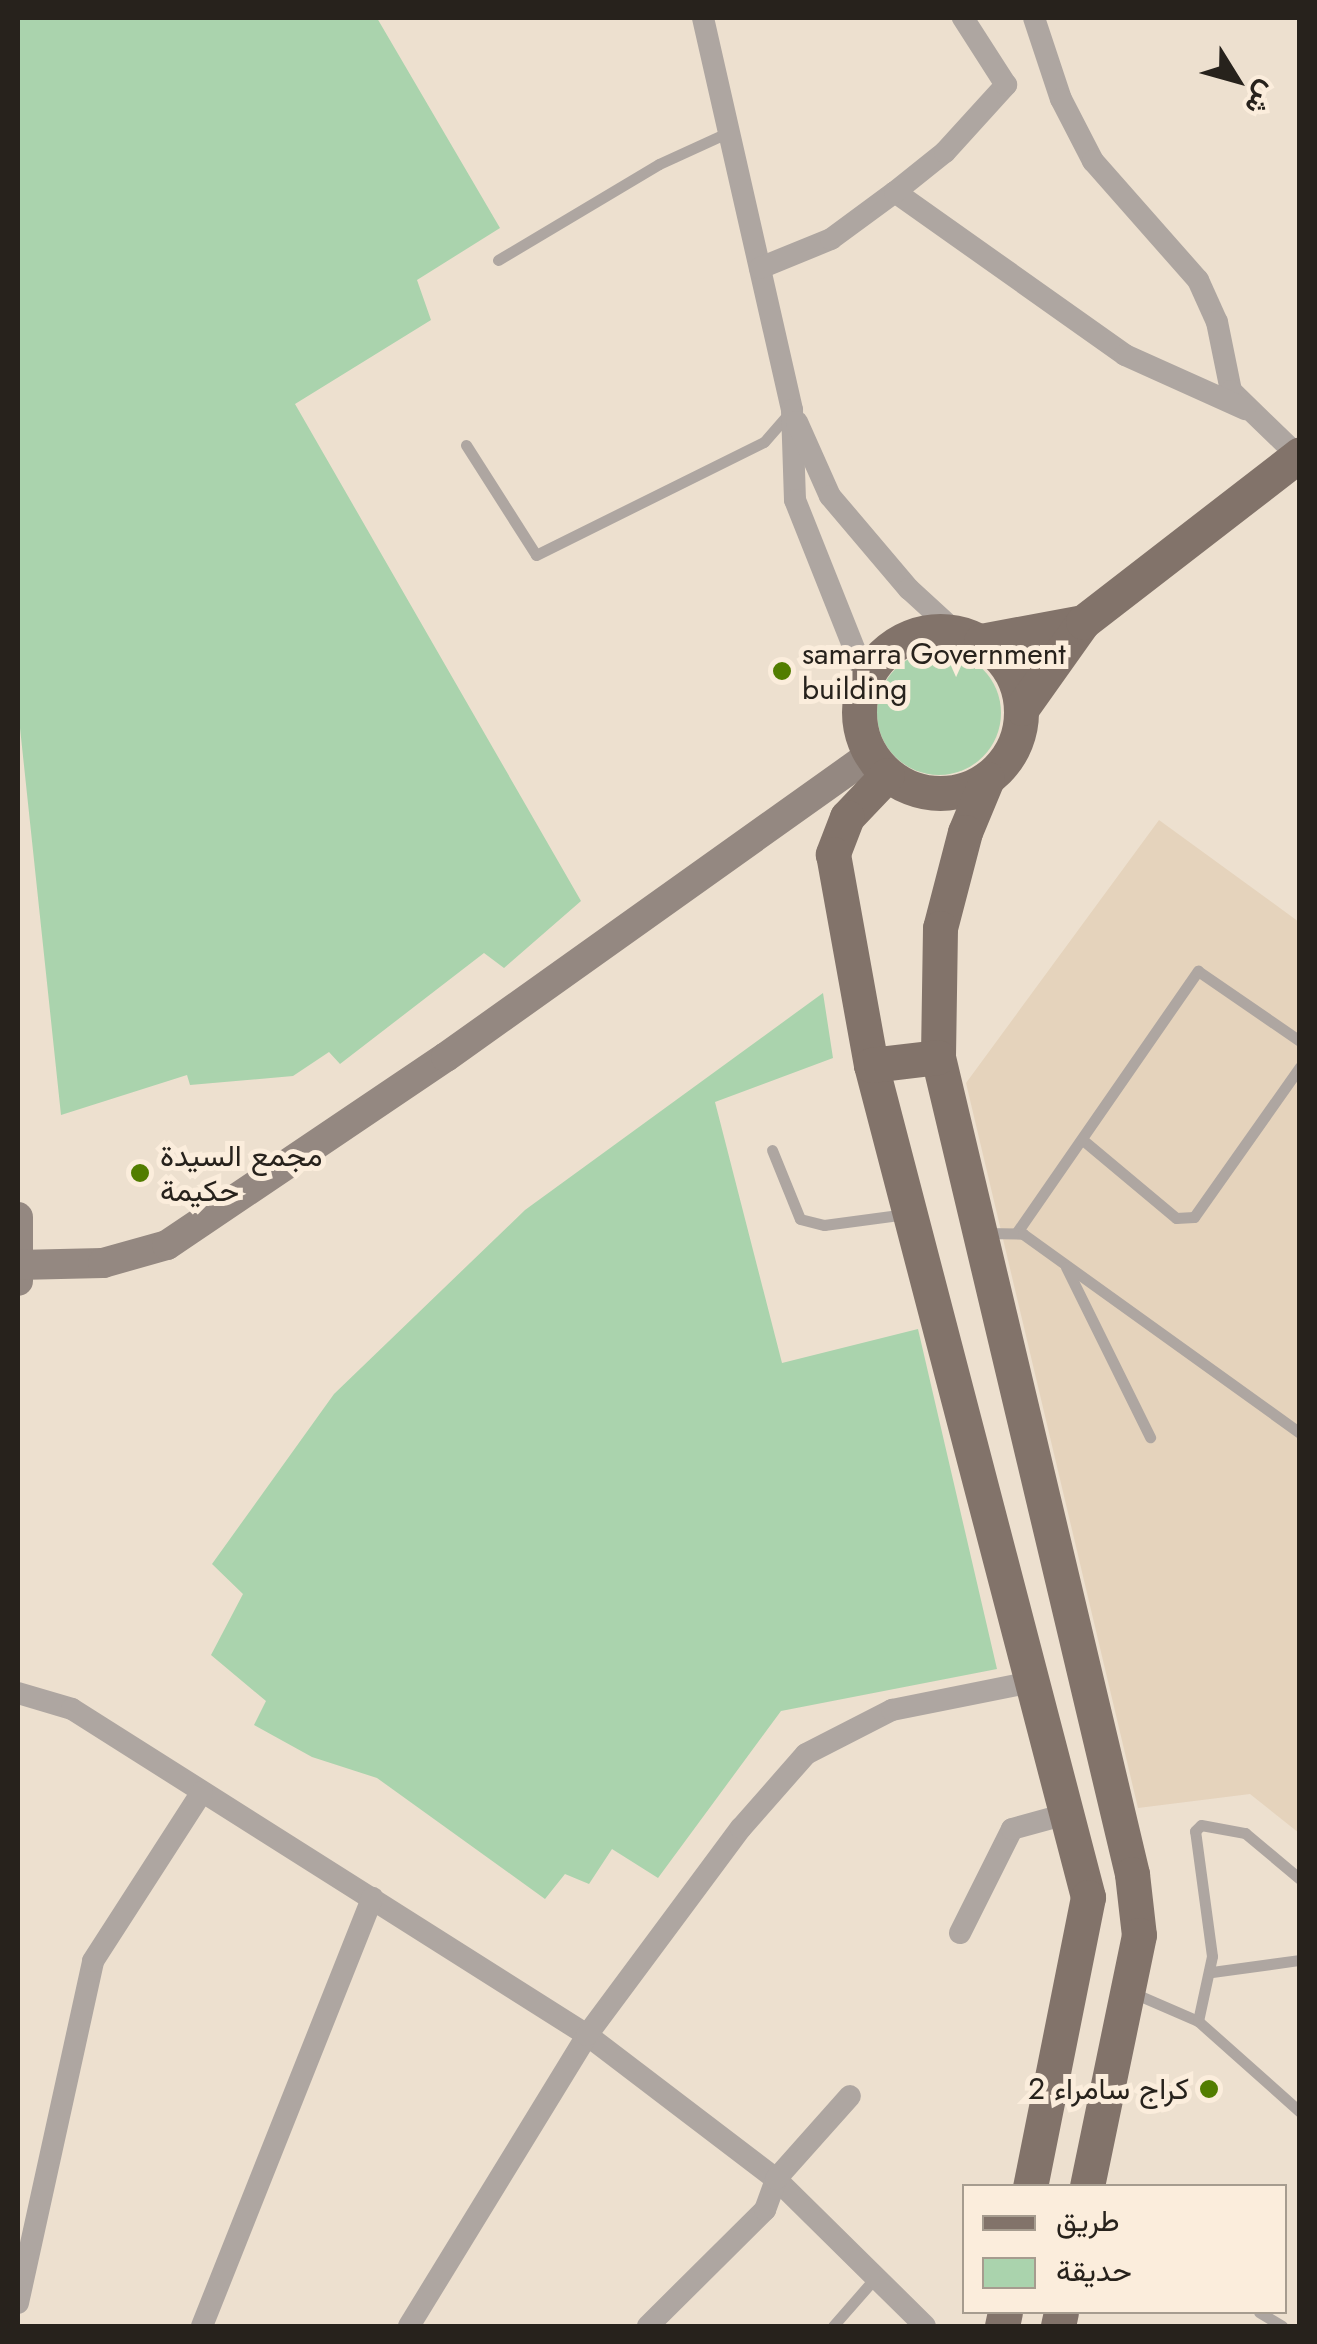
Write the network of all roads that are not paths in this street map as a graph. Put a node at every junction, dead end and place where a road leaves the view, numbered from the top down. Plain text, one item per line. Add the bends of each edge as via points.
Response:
1 (703, 18) edge
2 (963, 18) edge
3 (1034, 18) edge
4 (729, 132) junction
5 (895, 192) junction
6 (498, 260) dead end
7 (760, 268) junction
8 (792, 410) junction
9 (1254, 412) junction
10 (466, 445) dead end
11 (1299, 455) edge
12 (1083, 622) junction
13 (968, 636) junction
14 (866, 678) junction
15 (1022, 708) junction
16 (878, 765) junction
17 (987, 779) junction
18 (1300, 1041) edge
19 (938, 1056) junction
20 (871, 1065) junction
21 (1300, 1067) edge
22 (1084, 1141) junction
23 (772, 1150) dead end
24 (910, 1214) junction
25 (18, 1218) edge
26 (1017, 1232) junction
27 (980, 1233) junction
28 (1064, 1264) junction
29 (19, 1270) edge
30 (1300, 1432) edge
31 (1150, 1436) dead end
32 (1032, 1682) junction
33 (18, 1693) edge
34 (202, 1792) junction
35 (1067, 1814) junction
36 (1300, 1879) edge
37 (372, 1898) junction
38 (960, 1933) dead end
39 (1300, 1960) edge
40 (1212, 1972) junction
41 (1128, 1990) junction
42 (1198, 2020) junction
43 (587, 2035) junction
44 (850, 2096) dead end
45 (1300, 2112) edge
46 (776, 2179) junction
47 (1030, 2184) edge
48 (1087, 2184) edge
49 (876, 2278) junction
50 (18, 2303) edge
51 (202, 2326) edge
52 (410, 2326) edge
53 (648, 2326) edge
54 (833, 2326) edge
55 (926, 2326) edge

1 - 4 street
2 - 5 street via 1006,85 946,152
3 - 9 street via 1061,99 1093,161 1198,280 1217,322 1231,391
4 - 6 lane via 659,164
4 - 7 street
5 - 7 street via 831,238
5 - 9 street via 1125,355
7 - 8 street
8 - 10 lane via 764,442 536,555
8 - 13 street via 830,496 909,589
8 - 14 street via 795,500
9 - 11 street
11 - 12 main road
12 - 13 main road
12 - 15 main road
13 - 14 main road via 903,640
13 - 15 main road via 1002,658
14 - 16 main road via 859,717
15 - 17 main road via 1018,735
16 - 17 main road via 936,794
16 - 20 main road via 846,817 833,854
16 - 29 main road via 168,1245 103,1262
17 - 19 main road via 965,832 940,928
18 - 22 lane via 1198,972
19 - 20 main road
19 - 27 main road
20 - 24 main road
21 - 22 lane via 1194,1217 1176,1218
22 - 26 lane
23 - 24 lane via 800,1219 824,1225
24 - 32 main road
25 - 29 main road
26 - 27 lane
26 - 28 lane
27 - 41 main road via 1132,1874 1139,1934
28 - 30 lane
28 - 31 lane
32 - 35 main road
32 - 43 street via 892,1710 806,1754 741,1828
33 - 34 street via 72,1709
34 - 37 street
34 - 50 street via 93,1961
35 - 38 street via 1012,1829
35 - 47 main road via 1088,1897
36 - 40 lane via 1245,1834 1202,1825 1195,1831
37 - 43 street
37 - 51 street
39 - 40 lane
40 - 42 lane
41 - 42 lane
41 - 48 main road
42 - 45 lane
43 - 46 street
43 - 52 street
44 - 46 street
46 - 49 street
46 - 53 street via 764,2210
49 - 54 lane
49 - 55 street

